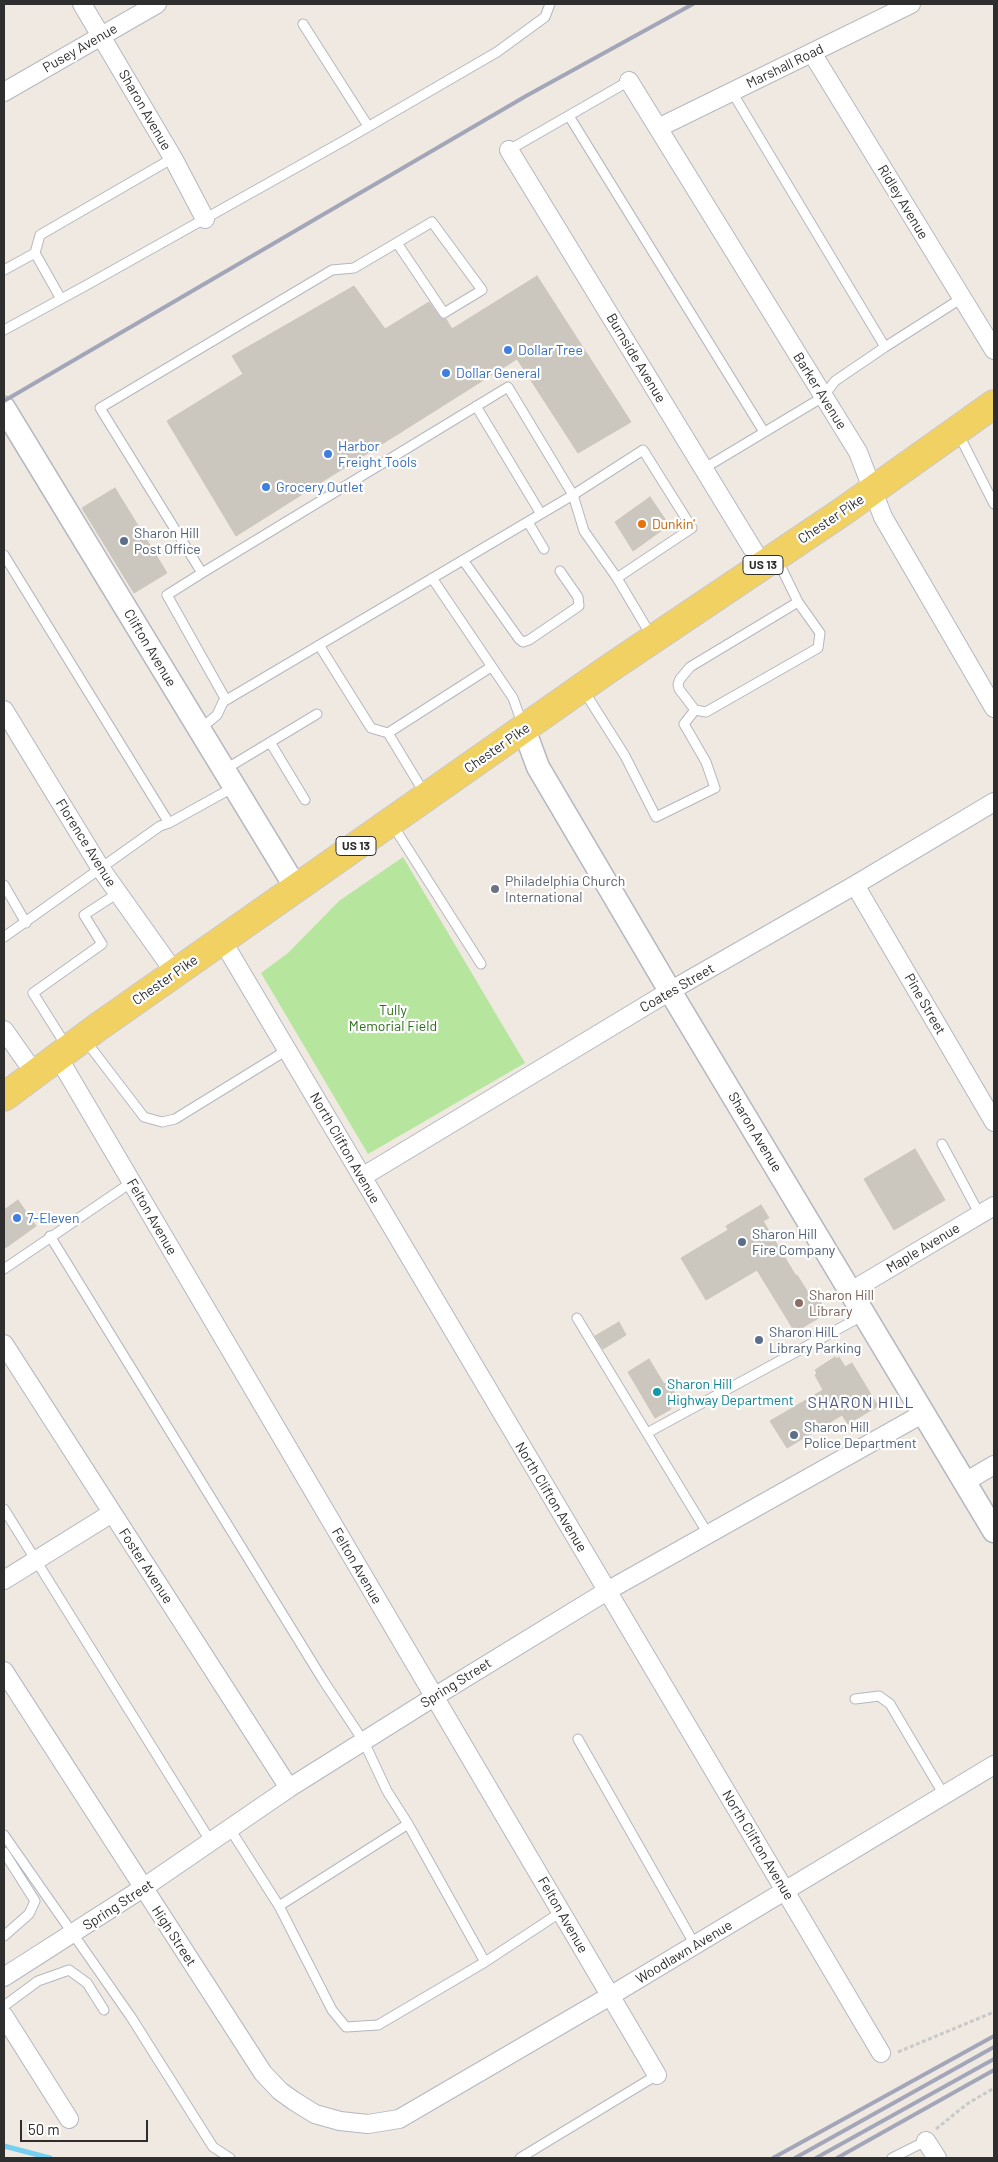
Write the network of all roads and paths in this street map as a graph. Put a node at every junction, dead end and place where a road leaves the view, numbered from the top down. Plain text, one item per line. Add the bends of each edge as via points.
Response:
1 (82, 4) edge
2 (157, 4) edge
3 (550, 4) edge
4 (911, 4) edge
5 (303, 24) dead end
6 (101, 35) junction
7 (812, 53) junction
8 (629, 82) joint
9 (4, 92) edge
10 (732, 92) junction
11 (569, 116) junction
12 (368, 126) junction
13 (658, 128) junction
14 (509, 150) joint
15 (173, 158) junction
16 (205, 219) junction
17 (397, 243) junction
18 (35, 253) junction
19 (4, 270) edge
20 (962, 298) junction
21 (60, 299) junction
22 (4, 330) edge
23 (885, 347) junction
24 (994, 350) edge
25 (823, 397) junction
26 (994, 404) edge
27 (476, 406) junction
28 (4, 408) edge
29 (957, 431) junction
30 (764, 432) junction
31 (703, 469) junction
32 (872, 491) junction
33 (573, 495) junction
34 (994, 504) edge
35 (541, 514) junction
36 (528, 522) junction
37 (544, 549) dead end
38 (4, 555) edge
39 (463, 560) junction
40 (769, 561) junction
41 (560, 571) dead end
42 (202, 573) junction
43 (432, 578) junction
44 (616, 578) junction
45 (798, 602) junction
46 (654, 639) junction
47 (319, 645) junction
48 (491, 667) junction
49 (582, 688) junction
50 (226, 700) junction
51 (994, 708) edge
52 (4, 710) edge
53 (695, 710) junction
54 (317, 714) dead end
55 (200, 729) junction
56 (524, 729) junction
57 (388, 733) junction
58 (270, 742) junction
59 (230, 778) junction
60 (427, 797) junction
61 (305, 800) dead end
62 (994, 802) edge
63 (390, 822) junction
64 (169, 823) junction
65 (101, 869) junction
66 (4, 885) edge
67 (855, 885) junction
68 (296, 888) junction
69 (118, 893) junction
70 (26, 923) junction
71 (4, 937) edge
72 (222, 940) junction
73 (481, 964) dead end
74 (174, 973) junction
75 (670, 991) junction
76 (4, 1030) edge
77 (70, 1048) junction
78 (287, 1050) junction
79 (34, 1074) junction
80 (4, 1097) edge
81 (994, 1122) edge
82 (942, 1144) dead end
83 (362, 1177) junction
84 (132, 1182) junction
85 (987, 1210) edge
86 (50, 1236) junction
87 (4, 1269) edge
88 (851, 1291) junction
89 (865, 1314) junction
90 (577, 1318) dead end
91 (4, 1344) edge
92 (924, 1413) junction
93 (647, 1433) junction
94 (994, 1465) edge
95 (965, 1482) junction
96 (4, 1509) edge
97 (112, 1513) junction
98 (994, 1531) edge
99 (708, 1534) junction
100 (36, 1560) junction
101 (4, 1580) edge
102 (607, 1590) junction
103 (4, 1671) edge
104 (434, 1696) junction
105 (855, 1699) dead end
106 (578, 1739) dead end
107 (364, 1742) junction
108 (994, 1765) edge
109 (289, 1788) junction
110 (944, 1796) junction
111 (408, 1824) junction
112 (230, 1829) junction
113 (4, 1835) edge
114 (211, 1842) junction
115 (4, 1852) edge
116 (144, 1888) junction
117 (785, 1891) junction
118 (278, 1906) junction
119 (561, 1912) junction
120 (74, 1933) junction
121 (4, 1936) edge
122 (695, 1945) junction
123 (485, 1962) junction
124 (4, 1977) edge
125 (610, 1996) junction
126 (4, 2006) edge
127 (104, 2010) dead end
128 (994, 2012) edge
129 (4, 2016) edge
130 (880, 2053) joint
131 (656, 2075) joint
132 (994, 2088) edge
133 (69, 2119) dead end
134 (368, 2124) joint
135 (926, 2140) junction
136 (230, 2158) edge
137 (520, 2158) edge
138 (892, 2158) edge
139 (937, 2158) edge

1 - 6 street, Sharon Avenue
2 - 6 street, Pusey Avenue
3 - 12 lane via 545,18 497,52
4 - 7 street, Marshall Road
5 - 12 lane
6 - 9 street, Pusey Avenue
6 - 15 street, Sharon Avenue
7 - 10 street, Marshall Road
7 - 20 street, Ridley Avenue
8 - 11 lane
8 - 13 street, Barker Avenue
10 - 13 street, Marshall Road
10 - 23 lane
11 - 14 lane
11 - 30 lane
12 - 16 lane
13 - 25 street, Barker Avenue
14 - 31 street, Burnside Avenue
15 - 16 street, Sharon Avenue
15 - 18 lane via 40,235
16 - 21 lane
17 - 17 lane via 432,222 482,290 444,313
17 - 42 lane via 354,268 332,270 100,408
18 - 19 lane
18 - 21 lane
20 - 23 lane
20 - 24 street, Ridley Avenue
21 - 22 lane
23 - 25 lane via 835,381
25 - 30 lane
25 - 32 street, Barker Avenue via 858,452
26 - 29 main road, Chester Pike / US 13
27 - 33 lane via 508,387
27 - 35 lane
27 - 42 lane
28 - 55 street, Clifton Avenue
29 - 32 main road, Chester Pike / US 13
29 - 34 lane
30 - 31 lane
31 - 40 street, Burnside Avenue
32 - 40 main road, Chester Pike / US 13
32 - 51 street, Barker Avenue via 882,517
33 - 35 lane
33 - 44 lane via 584,531
33 - 44 lane via 643,450 692,528
35 - 36 lane
36 - 37 lane
36 - 39 lane
38 - 64 lane
39 - 41 lane via 523,642 579,606 578,597
39 - 43 lane
40 - 45 lane
40 - 46 main road, Chester Pike / US 13
42 - 50 lane via 167,595
43 - 47 lane
43 - 48 lane
44 - 46 lane
45 - 53 lane via 690,667 678,684
45 - 53 lane via 820,633 818,648 706,712
46 - 49 main road, Chester Pike / US 13
47 - 50 lane
47 - 57 lane via 372,728
48 - 56 lane via 512,698
48 - 57 lane
49 - 53 lane via 625,756 656,817 715,788 706,762 684,724
49 - 56 main road, Chester Pike / US 13
50 - 55 lane via 217,715
52 - 65 street, Florence Avenue
54 - 58 lane
55 - 59 street, Clifton Avenue
56 - 60 main road, Chester Pike / US 13
56 - 75 street, Sharon Avenue via 538,766
57 - 60 lane
58 - 59 lane
58 - 61 lane
59 - 64 lane
59 - 68 street, Clifton Avenue
60 - 63 main road, Chester Pike / US 13
62 - 67 street, Coates Street
63 - 68 main road, Chester Pike / US 13
63 - 73 lane
64 - 65 lane via 160,826
65 - 69 street, Florence Avenue
65 - 70 lane
66 - 70 lane
67 - 75 street, Coates Street
67 - 81 street, Pine Street
68 - 72 main road, Chester Pike / US 13
69 - 74 street, Florence Avenue
69 - 77 lane via 84,915 102,944 33,993
70 - 71 lane
72 - 74 main road, Chester Pike / US 13
72 - 78 street, North Clifton Avenue
74 - 77 main road, Chester Pike / US 13
75 - 83 street, Coates Street
75 - 88 street, Sharon Avenue
76 - 79 street
77 - 78 lane via 144,1117 162,1122 175,1119
77 - 79 main road, Chester Pike / US 13
77 - 84 street, Felton Avenue
78 - 83 street, North Clifton Avenue
79 - 80 main road, Chester Pike / US 13
82 - 85 lane
83 - 102 street, North Clifton Avenue
84 - 86 lane
84 - 104 street, Felton Avenue
85 - 88 street, Maple Avenue
86 - 87 lane
86 - 107 lane
88 - 89 street, Sharon Avenue
89 - 92 street, Sharon Avenue
89 - 93 lane
90 - 93 lane
91 - 97 street, Foster Avenue
92 - 95 street, Sharon Avenue
92 - 99 street, Spring Street
93 - 99 lane
94 - 95 street
95 - 98 street, Sharon Avenue
96 - 100 lane
97 - 100 street
97 - 109 street, Foster Avenue
99 - 102 street, Spring Street
100 - 101 street
100 - 114 lane
102 - 104 street, Spring Street
102 - 117 street, North Clifton Avenue
103 - 116 street, High Street
104 - 107 street, Spring Street
104 - 119 street, Felton Avenue
105 - 110 lane via 879,1696 890,1704
106 - 122 lane
107 - 109 street, Spring Street
107 - 111 lane via 387,1791
108 - 110 street, Woodlawn Avenue
109 - 112 street, Spring Street
110 - 117 street, Woodlawn Avenue
111 - 118 lane
111 - 123 lane
112 - 114 street, Spring Street
112 - 118 lane
113 - 120 lane
114 - 116 street, Spring Street
115 - 121 lane via 35,1901 29,1914
116 - 120 street, Spring Street
116 - 134 street, High Street via 263,2073 280,2091 315,2114
117 - 122 street, Woodlawn Avenue
117 - 130 street, North Clifton Avenue
118 - 123 lane via 332,2010 346,2027 378,2025
119 - 123 lane
119 - 125 street, Felton Avenue
120 - 124 street, Spring Street
120 - 136 lane via 213,2147
122 - 125 street, Woodlawn Avenue
125 - 131 street, Felton Avenue
125 - 134 street, Woodlawn Avenue via 399,2119
126 - 127 lane via 38,1981 69,1970 88,1984
128 - 130 path via 894,2054 890,2047
129 - 133 street
131 - 137 lane
132 - 135 path via 967,2104
135 - 138 lane
135 - 139 street

